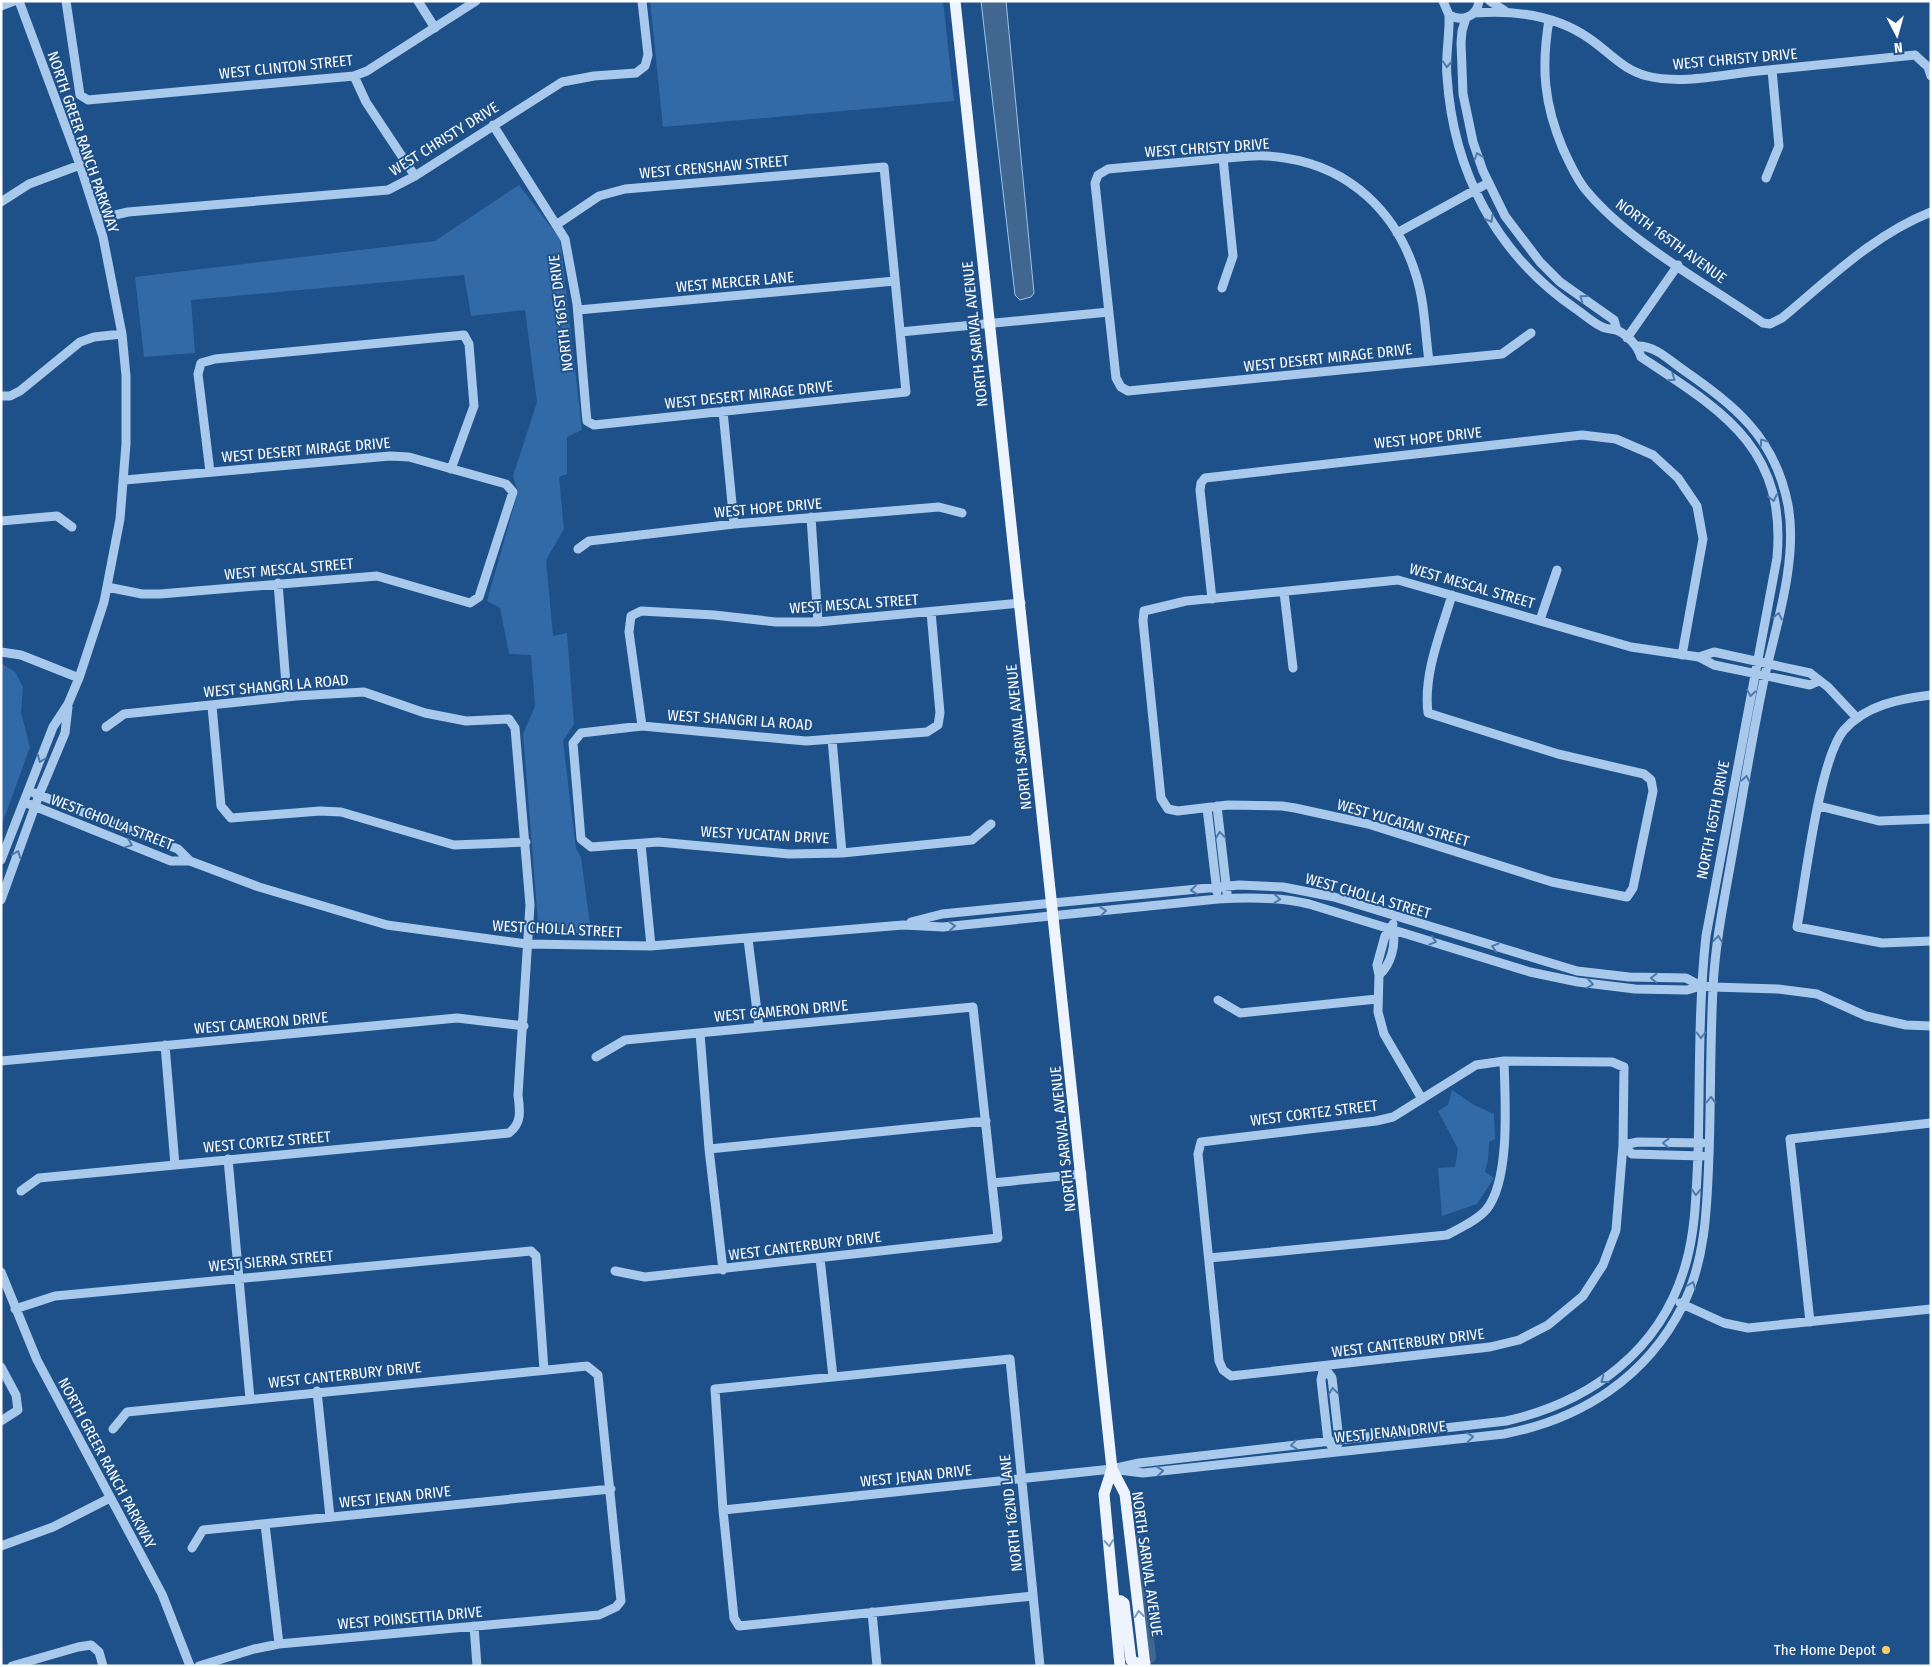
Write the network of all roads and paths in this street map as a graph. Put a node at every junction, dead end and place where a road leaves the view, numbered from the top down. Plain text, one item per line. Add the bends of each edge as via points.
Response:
1 (14, 1) edge
2 (19, 1) edge
3 (66, 1) edge
4 (418, 1) edge
5 (476, 1) edge
6 (642, 1) edge
7 (955, 1) edge
8 (1443, 1) edge
9 (1479, 1) edge
10 (1490, 1) edge
11 (1, 6) edge
12 (1505, 11) junction
13 (1449, 15) junction
14 (1470, 16) junction
15 (1548, 20) junction
16 (435, 28) junction
17 (1772, 70) junction
18 (354, 76) junction
19 (1931, 76) edge
20 (493, 125) junction
21 (1223, 158) junction
22 (80, 165) junction
23 (414, 176) junction
24 (1766, 178) dead end
25 (1488, 183) junction
26 (1475, 190) junction
27 (1, 202) edge
28 (1931, 212) edge
29 (98, 220) junction
30 (556, 225) junction
31 (1397, 233) junction
32 (1678, 265) junction
33 (895, 281) junction
34 (1222, 288) dead end
35 (578, 310) junction
36 (1109, 312) junction
37 (989, 324) junction
38 (1617, 330) junction
39 (900, 332) junction
40 (1532, 333) dead end
41 (122, 334) junction
42 (1627, 338) junction
43 (1638, 346) junction
44 (1429, 362) junction
45 (1, 396) edge
46 (723, 411) junction
47 (594, 425) joint
48 (451, 469) junction
49 (210, 472) junction
50 (125, 480) junction
51 (962, 513) dead end
52 (811, 518) junction
53 (1, 520) edge
54 (734, 524) junction
55 (72, 527) dead end
56 (578, 549) dead end
57 (1557, 570) dead end
58 (278, 583) junction
59 (107, 587) junction
60 (1284, 592) junction
61 (1452, 595) junction
62 (1212, 599) junction
63 (470, 603) joint
64 (1021, 603) junction
65 (932, 612) junction
66 (1540, 620) junction
67 (818, 622) junction
68 (1, 652) edge
69 (1682, 655) junction
70 (1699, 657) junction
71 (1757, 661) junction
72 (1768, 663) junction
73 (1293, 668) dead end
74 (1755, 673) junction
75 (1765, 676) junction
76 (79, 678) junction
77 (1818, 681) junction
78 (1931, 695) edge
79 (287, 697) junction
80 (68, 704) junction
81 (212, 706) junction
82 (1857, 718) junction
83 (642, 726) junction
84 (106, 727) dead end
85 (832, 739) junction
86 (29, 790) junction
87 (39, 795) junction
88 (24, 802) junction
89 (1217, 806) junction
90 (1819, 806) junction
91 (35, 807) junction
92 (1207, 808) junction
93 (1168, 809) joint
94 (1931, 819) edge
95 (992, 824) dead end
96 (526, 842) junction
97 (641, 844) junction
98 (591, 847) joint
99 (842, 853) junction
100 (1, 860) edge
101 (190, 861) junction
102 (1216, 887) junction
103 (1226, 887) junction
104 (1218, 898) junction
105 (1228, 898) junction
106 (1, 900) edge
107 (1053, 903) junction
108 (1054, 916) junction
109 (1396, 917) junction
110 (903, 925) junction
111 (1392, 928) junction
112 (748, 939) junction
113 (1931, 941) edge
114 (527, 944) junction
115 (651, 946) junction
116 (1701, 986) junction
117 (1713, 987) junction
118 (1378, 999) junction
119 (1218, 1000) dead end
120 (524, 1026) junction
121 (1931, 1026) edge
122 (759, 1027) junction
123 (700, 1033) junction
124 (165, 1046) junction
125 (596, 1057) dead end
126 (1, 1061) edge
127 (1504, 1062) junction
128 (1422, 1100) junction
129 (986, 1121) junction
130 (1931, 1123) edge
131 (1698, 1143) junction
132 (1709, 1143) junction
133 (1623, 1145) junction
134 (709, 1149) junction
135 (1698, 1156) junction
136 (1709, 1156) junction
137 (228, 1159) junction
138 (175, 1165) junction
139 (1082, 1174) junction
140 (992, 1183) junction
141 (22, 1191) dead end
142 (820, 1258) junction
143 (1209, 1258) junction
144 (723, 1270) junction
145 (615, 1271) dead end
146 (1, 1272) edge
147 (239, 1277) junction
148 (1673, 1299) junction
149 (1683, 1304) junction
150 (15, 1309) junction
151 (1931, 1309) edge
152 (1810, 1322) junction
153 (1640, 1347) joint
154 (1, 1367) edge
155 (1324, 1367) junction
156 (544, 1370) junction
157 (833, 1377) junction
158 (317, 1391) junction
159 (250, 1399) junction
160 (1, 1421) edge
161 (113, 1429) dead end
162 (1339, 1440) junction
163 (1328, 1441) junction
164 (1335, 1452) junction
165 (1112, 1469) junction
166 (1022, 1479) junction
167 (611, 1489) junction
168 (110, 1498) junction
169 (723, 1510) junction
170 (330, 1517) junction
171 (265, 1524) junction
172 (1, 1546) edge
173 (192, 1548) dead end
174 (1033, 1596) junction
175 (1114, 1600) junction
176 (872, 1612) junction
177 (474, 1626) junction
178 (279, 1644) junction
179 (1145, 1664) edge
180 (12, 1666) edge
181 (103, 1666) edge
182 (190, 1666) edge
183 (199, 1666) edge
184 (477, 1666) edge
185 (877, 1666) edge
186 (1040, 1666) edge
187 (1120, 1666) edge

1 - 11 street
2 - 22 street, NORTH GREER RANCH PARKWAY
3 - 18 street, WEST CLINTON STREET via 80,95 88,100
4 - 16 street
5 - 16 street, WEST CLINTON STREET
6 - 20 street, WEST CHRISTY DRIVE via 648,55 645,66 636,73 562,82
7 - 37 main road, NORTH SARIVAL AVENUE
8 - 13 street
9 - 14 street
10 - 12 street
12 - 14 street
12 - 15 street, WEST CHRISTY DRIVE
13 - 14 street via 1460,19
13 -> 26 street via 1446,74 1449,98 1460,152
25 -> 14 street via 1473,142 1463,94 1462,31
15 - 17 street, WEST CHRISTY DRIVE via 1576,30 1634,72 1648,76 1692,78
15 - 32 street, NORTH 165TH AVENUE via 1544,46 1546,99 1568,160 1584,188 1609,215
16 - 18 street, WEST CLINTON STREET
17 - 19 street, WEST CHRISTY DRIVE via 1915,55 1923,59
17 - 24 street via 1779,146
18 - 23 street via 366,102
20 - 23 street, WEST CHRISTY DRIVE
20 - 30 street, NORTH 161ST DRIVE
21 - 31 street, WEST CHRISTY DRIVE via 1286,158 1348,179 1374,201
21 - 34 street via 1233,256
21 - 36 street, WEST CHRISTY DRIVE via 1108,170 1098,175 1095,183
22 - 27 street via 29,184
22 - 29 street, NORTH GREER RANCH PARKWAY
23 - 29 street, WEST CHRISTY DRIVE via 388,190 128,212
25 - 26 street
38 -> 25 street via 1614,320 1560,282 1540,262 1505,216
26 - 31 street
26 -> 38 street via 1496,230 1523,265 1560,298 1604,328
28 - 32 street, NORTH 165TH AVENUE via 1903,223 1870,244 1782,318 1770,324 1763,323
29 - 41 street, NORTH GREER RANCH PARKWAY
30 - 33 street, WEST CRENSHAW STREET via 599,196 625,189 884,166
30 - 35 street, NORTH 161ST DRIVE via 565,239 570,257
31 - 44 street, WEST CHRISTY DRIVE via 1409,253 1417,277
32 - 42 street
33 - 35 street, WEST MERCER LANE
33 - 39 street
35 - 47 street, NORTH 161ST DRIVE via 587,420
36 - 37 street
36 - 44 street, WEST DESERT MIRAGE DRIVE via 1116,378 1128,391
37 - 39 street
37 - 64 main road, NORTH SARIVAL AVENUE
38 - 42 street, NORTH 165TH DRIVE
39 - 46 street, WEST DESERT MIRAGE DRIVE via 906,392
40 - 44 street, WEST DESERT MIRAGE DRIVE via 1502,354
41 - 45 street via 80,342 20,391
41 - 50 street, NORTH GREER RANCH PARKWAY via 126,376
42 - 43 street, NORTH 165TH DRIVE
43 -> 71 street, NORTH 165TH DRIVE via 1641,357 1712,404 1726,417 1750,445 1765,471 1775,506 1778,544
72 -> 43 street, NORTH 165TH DRIVE via 1791,534 1788,506 1772,456 1754,429 1730,404 1649,346
46 - 47 street, WEST DESERT MIRAGE DRIVE
46 - 54 street
48 - 49 street, WEST DESERT MIRAGE DRIVE via 409,457 390,456
48 - 49 street via 474,406 469,344 464,335 215,359 201,364 198,374
48 - 63 street, WEST DESERT MIRAGE DRIVE via 506,484 513,492 479,597
49 - 50 street, WEST DESERT MIRAGE DRIVE
50 - 59 street, NORTH GREER RANCH PARKWAY
51 - 52 street, WEST HOPE DRIVE via 939,507
52 - 54 street, WEST HOPE DRIVE
52 - 67 street
53 - 55 street via 58,516
54 - 56 street, WEST HOPE DRIVE via 589,541
57 - 66 street
58 - 59 street, WEST MESCAL STREET via 160,594
58 - 63 street, WEST MESCAL STREET via 378,576
58 - 79 street
59 - 76 street, NORTH GREER RANCH PARKWAY
60 - 61 street, WEST MESCAL STREET via 1398,580
60 - 62 street, WEST MESCAL STREET
60 - 73 street
61 - 66 street, WEST MESCAL STREET
61 - 89 street, WEST YUCATAN STREET via 1428,686 1428,713 1558,754 1644,774 1651,780 1653,791 1633,888 1627,897 1552,882 1368,824 1282,806
62 - 69 street, WEST HOPE DRIVE via 1200,490 1205,478 1582,435 1616,439 1652,454 1678,478 1698,506 1703,539
62 - 93 street, WEST MESCAL STREET via 1186,601 1144,611 1161,798
64 - 65 street, WEST MESCAL STREET
64 - 107 main road, NORTH SARIVAL AVENUE
65 - 67 street, WEST MESCAL STREET
65 - 85 street, WEST SHANGRI LA ROAD via 940,712 938,725 928,732
66 - 69 street, WEST MESCAL STREET via 1631,647
67 - 83 street, WEST MESCAL STREET via 776,622 641,611 631,616 629,632
68 - 76 street via 22,655
69 - 70 street, WEST MESCAL STREET
70 - 71 street, WEST MESCAL STREET via 1714,652
70 - 74 street, WEST MESCAL STREET via 1714,665
71 - 72 street, WEST MESCAL STREET
71 - 74 street, NORTH 165TH DRIVE
72 - 75 street, NORTH 165TH DRIVE
72 - 77 street, WEST MESCAL STREET via 1810,673
74 - 75 street, WEST MESCAL STREET
74 -> 116 street, NORTH 165TH DRIVE via 1713,892
75 - 77 street, WEST MESCAL STREET via 1810,685
117 -> 75 street, NORTH 165TH DRIVE via 1721,917
76 - 80 street, NORTH GREER RANCH PARKWAY
77 - 82 street, WEST MESCAL STREET via 1828,687
78 - 82 street via 1884,703
79 - 81 street, WEST SHANGRI LA ROAD
79 - 96 street, WEST SHANGRI LA ROAD via 364,692 425,713 466,721 509,720 515,728
80 -> 86 street, NORTH GREER RANCH PARKWAY via 53,727
80 - 87 street, NORTH GREER RANCH PARKWAY via 65,733
81 - 84 street, WEST SHANGRI LA ROAD via 124,714
81 - 96 street via 221,806 231,818 341,812 454,845
82 - 90 street via 1843,732 1833,754
83 - 85 street, WEST SHANGRI LA ROAD via 806,741
83 - 98 street, WEST SHANGRI LA ROAD via 581,733 573,743 581,839
85 - 99 street
86 - 87 street, WEST CHOLLA STREET
86 - 88 street, NORTH GREER RANCH PARKWAY
87 - 91 street, NORTH GREER RANCH PARKWAY
87 - 101 street, WEST CHOLLA STREET via 178,849
88 - 91 street, WEST CHOLLA STREET
88 - 100 street, NORTH GREER RANCH PARKWAY
89 - 92 street, WEST YUCATAN STREET
103 -> 89 street
90 - 94 street via 1879,821
90 - 113 street via 1797,927 1882,943
91 -> 101 street, WEST CHOLLA STREET via 171,861
106 -> 91 street, NORTH GREER RANCH PARKWAY
92 - 93 street, WEST YUCATAN STREET
92 - 102 street
95 - 99 street, WEST YUCATAN DRIVE via 972,840
96 - 114 street via 530,905
97 - 98 street, WEST YUCATAN DRIVE
97 - 99 street, WEST YUCATAN DRIVE via 658,842 789,854
97 - 115 street
101 - 114 street, WEST CHOLLA STREET via 259,887 386,924
102 - 103 street, WEST CHOLLA STREET
102 - 104 street
102 -> 107 street, WEST CHOLLA STREET
103 - 105 street
103 - 109 street, WEST CHOLLA STREET via 1253,885 1300,890
104 - 105 street, WEST CHOLLA STREET
108 -> 104 street, WEST CHOLLA STREET
105 -> 111 street, WEST CHOLLA STREET via 1293,900
107 - 108 main road, NORTH SARIVAL AVENUE
107 - 110 street, WEST CHOLLA STREET via 942,914
110 -> 108 street, WEST CHOLLA STREET via 943,926
108 - 139 main road, NORTH SARIVAL AVENUE
109 - 111 street
116 -> 109 street, WEST CHOLLA STREET via 1686,978 1576,971
110 - 112 street, WEST CHOLLA STREET
111 -> 116 street, WEST CHOLLA STREET via 1530,972 1578,982 1635,989 1687,990
111 - 118 street via 1395,937 1387,969 1379,975
112 - 115 street, WEST CHOLLA STREET
112 - 122 street
114 - 115 street, WEST CHOLLA STREET
114 - 120 street
116 - 117 street, WEST CHOLLA STREET
116 -> 131 street, NORTH 165TH DRIVE
117 - 121 street, WEST CHOLLA STREET via 1817,994 1866,1016 1906,1025
132 -> 117 street, NORTH 165TH DRIVE
118 - 119 street via 1240,1012
118 - 128 street via 1384,1034
120 - 124 street, WEST CAMERON DRIVE via 457,1018
120 - 137 street, WEST CORTEZ STREET via 518,1095 520,1116 518,1127 509,1134
122 - 123 street, WEST CAMERON DRIVE
122 - 129 street, WEST CAMERON DRIVE via 973,1006
123 - 125 street, WEST CAMERON DRIVE via 625,1040
123 - 134 street
124 - 126 street, WEST CAMERON DRIVE
124 - 138 street
127 - 128 street, WEST CORTEZ STREET via 1476,1065
127 - 133 street, WEST CORTEZ STREET via 1612,1062 1624,1067
127 - 143 street via 1502,1173 1486,1209 1472,1222 1447,1235
128 - 143 street, WEST CORTEZ STREET via 1392,1117 1376,1121 1201,1142 1198,1154
129 - 134 street
129 - 140 street
130 - 152 street via 1790,1139
131 - 132 street
131 -> 133 street via 1638,1142
131 - 135 street, NORTH 165TH DRIVE
132 - 136 street, NORTH 165TH DRIVE
133 - 135 street via 1632,1154
133 - 155 street, WEST CANTERBURY DRIVE via 1616,1230 1603,1265 1583,1296 1548,1325 1519,1340 1490,1347
134 - 144 street
135 - 136 street
135 -> 148 street, NORTH 165TH DRIVE via 1696,1208 1690,1247
149 -> 136 street, NORTH 165TH DRIVE via 1694,1281 1702,1248
137 - 138 street, WEST CORTEZ STREET
137 - 147 street
138 - 141 street, WEST CORTEZ STREET via 39,1178
139 - 140 street
139 - 165 main road, NORTH SARIVAL AVENUE
140 - 142 street, WEST CANTERBURY DRIVE via 998,1238
142 - 144 street, WEST CANTERBURY DRIVE
142 - 157 street
143 - 155 street, WEST CANTERBURY DRIVE via 1219,1361 1223,1370 1231,1376
144 - 145 street, WEST CANTERBURY DRIVE via 645,1277
146 - 150 street, NORTH GREER RANCH PARKWAY
147 - 150 street, WEST SIERRA STREET via 55,1296
147 - 156 street, WEST SIERRA STREET via 532,1251 536,1256
147 - 159 street
148 - 149 street
148 - 153 street, NORTH 165TH DRIVE
149 - 152 street via 1724,1323 1748,1328
164 -> 149 street, WEST JENAN DRIVE via 1504,1434 1561,1418 1597,1400 1626,1379 1649,1356 1671,1327
150 - 168 street, NORTH GREER RANCH PARKWAY via 37,1360
151 - 152 street
153 -> 162 street, WEST JENAN DRIVE via 1602,1383 1536,1414 1506,1421
154 - 160 street via 16,1395 18,1410
162 -> 155 street via 1332,1378
155 - 163 street via 1321,1380
156 - 158 street, WEST CANTERBURY DRIVE
156 - 167 street, WEST CANTERBURY DRIVE via 587,1366 598,1375
157 - 166 street, NORTH 162ND LANE via 1010,1358
157 - 169 street via 715,1389
158 - 159 street, WEST CANTERBURY DRIVE
158 - 170 street
159 - 161 street, WEST CANTERBURY DRIVE via 127,1412
162 - 163 street, WEST JENAN DRIVE
162 - 164 street
163 - 164 street
163 -> 165 street, WEST JENAN DRIVE
165 -> 164 street, WEST JENAN DRIVE via 1142,1473
165 - 166 street, WEST JENAN DRIVE
165 -> 175 main road, NORTH SARIVAL AVENUE via 1104,1494
179 -> 165 main road, NORTH SARIVAL AVENUE via 1125,1494
166 - 169 street, WEST JENAN DRIVE
166 - 174 street, NORTH 162ND LANE
167 - 170 street, WEST JENAN DRIVE
167 - 177 street, WEST POINSETTIA DRIVE via 621,1601 616,1607 599,1615
168 - 172 street via 53,1527
168 - 182 street, NORTH GREER RANCH PARKWAY via 162,1594
169 - 176 street via 734,1618 739,1626
170 - 171 street, WEST JENAN DRIVE
171 - 173 street, WEST JENAN DRIVE via 203,1530
171 - 178 street
174 - 176 street
174 - 186 street, NORTH 162ND LANE
175 - 179 main road via 1124,1603 1131,1660
175 - 187 main road, NORTH SARIVAL AVENUE
176 - 185 street
177 - 178 street, WEST POINSETTIA DRIVE
177 - 184 street
178 - 183 street, WEST POINSETTIA DRIVE via 254,1648
180 - 181 street via 91,1645 99,1652

